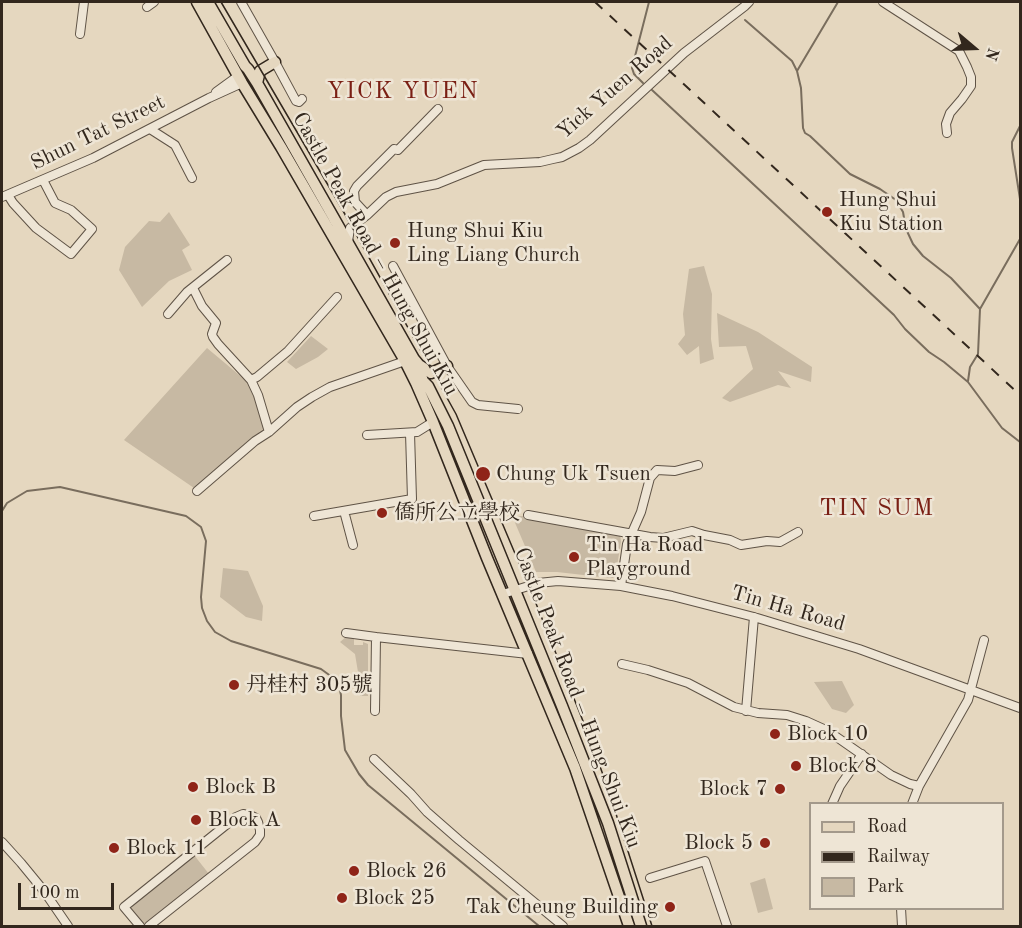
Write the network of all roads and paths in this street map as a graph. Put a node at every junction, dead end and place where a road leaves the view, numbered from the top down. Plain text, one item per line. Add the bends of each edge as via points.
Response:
1 (84, 2) edge
2 (197, 2) edge
3 (208, 2) edge
4 (241, 2) edge
5 (749, 2) edge
6 (884, 2) edge
7 (80, 34) dead end
8 (275, 62) junction
9 (252, 73) junction
10 (240, 80) junction
11 (302, 99) dead end
12 (438, 109) dead end
13 (150, 129) junction
14 (947, 133) dead end
15 (192, 178) dead end
16 (43, 180) junction
17 (5, 196) edge
18 (333, 215) junction
19 (367, 215) junction
20 (350, 228) junction
21 (348, 243) junction
22 (227, 260) dead end
23 (393, 266) dead end
24 (193, 288) junction
25 (338, 297) dead end
26 (168, 314) dead end
27 (410, 362) junction
28 (447, 366) junction
29 (431, 374) junction
30 (251, 380) junction
31 (428, 386) junction
32 (518, 409) dead end
33 (438, 419) junction
34 (269, 432) junction
35 (410, 433) junction
36 (367, 435) dead end
37 (698, 465) dead end
38 (197, 491) dead end
39 (344, 511) junction
40 (528, 514) dead end
41 (314, 516) dead end
42 (798, 532) dead end
43 (632, 534) junction
44 (353, 545) dead end
45 (621, 586) junction
46 (515, 590) junction
47 (503, 594) junction
48 (754, 617) junction
49 (346, 633) dead end
50 (376, 637) junction
51 (984, 639) dead end
52 (528, 654) junction
53 (622, 664) dead end
54 (971, 690) junction
55 (1020, 708) edge
56 (375, 711) dead end
57 (746, 711) junction
58 (862, 754) junction
59 (374, 759) dead end
60 (919, 786) junction
61 (833, 802) edge
62 (913, 802) edge
63 (2, 842) edge
64 (650, 878) dead end
65 (901, 910) edge
66 (68, 927) edge
67 (140, 927) edge
68 (149, 927) edge
69 (562, 927) edge
70 (629, 927) edge
71 (641, 927) edge
72 (727, 927) edge
73 (902, 927) edge

1 - 7 street
2 - 10 main road, Castle Peak Road – Hung Shui Kiu
3 - 9 main road, Castle Peak Road – Hung Shui Kiu
4 - 8 street
5 - 19 street, Yick Yuen Road via 684,53 571,153 540,162 484,165 437,184 401,190 386,197
6 - 14 street via 959,51 967,67 971,86 950,113
8 - 9 main road
8 - 11 street via 296,101
9 - 10 main road
9 - 18 main road, Castle Peak Road – Hung Shui Kiu
10 - 13 street, Shun Tat Street
10 - 27 main road, Castle Peak Road – Hung Shui Kiu
12 - 19 street via 354,191 355,202
13 - 15 street via 175,145
13 - 16 street, Shun Tat Street
16 - 17 street, Shun Tat Street
16 - 17 street via 52,199 92,229 71,254 36,228
18 - 20 street
18 - 21 main road, Castle Peak Road – Hung Shui Kiu
19 - 20 street, Yick Yuen Road
20 - 21 street
21 - 27 main road, Castle Peak Road – Hung Shui Kiu
22 - 24 street
23 - 28 street
24 - 26 street
24 - 30 street via 215,321 212,334 218,344
25 - 30 street via 288,351
27 - 29 main road
27 - 31 main road, Castle Peak Road – Hung Shui Kiu
27 - 33 main road, Castle Peak Road – Hung Shui Kiu
27 - 34 street via 330,387 297,406
28 - 29 main road
28 - 32 street via 471,402
29 - 31 main road
30 - 34 street
31 - 33 main road, Castle Peak Road – Hung Shui Kiu
33 - 35 street
33 - 46 main road, Castle Peak Road – Hung Shui Kiu via 456,445
33 - 47 main road, Castle Peak Road – Hung Shui Kiu
34 - 38 street
35 - 36 street
35 - 39 street via 412,499
37 - 43 street via 675,471 657,470 650,478
39 - 41 street
39 - 44 street
40 - 43 street
42 - 43 street via 780,542 741,545 692,531 663,538
43 - 45 street
45 - 46 street, Tin Ha Road via 558,581
45 - 48 street, Tin Ha Road
46 - 47 street, Tin Ha Road
46 - 71 main road, Castle Peak Road – Hung Shui Kiu via 589,774
47 - 52 main road, Castle Peak Road – Hung Shui Kiu
48 - 54 street, Tin Ha Road via 859,649
48 - 57 street
49 - 50 street
50 - 52 street
50 - 56 street
51 - 54 street
52 - 70 main road, Castle Peak Road – Hung Shui Kiu via 582,788
53 - 57 street via 670,676
54 - 55 street, Tin Ha Road
54 - 60 street
57 - 58 street via 806,721
58 - 60 street via 891,775
58 - 61 street
59 - 69 street via 459,840
60 - 62 street
63 - 66 street via 44,891
64 - 72 street via 705,861
65 - 73 street
67 - 68 street via 124,907 236,818 243,814 255,818 260,827 258,838

